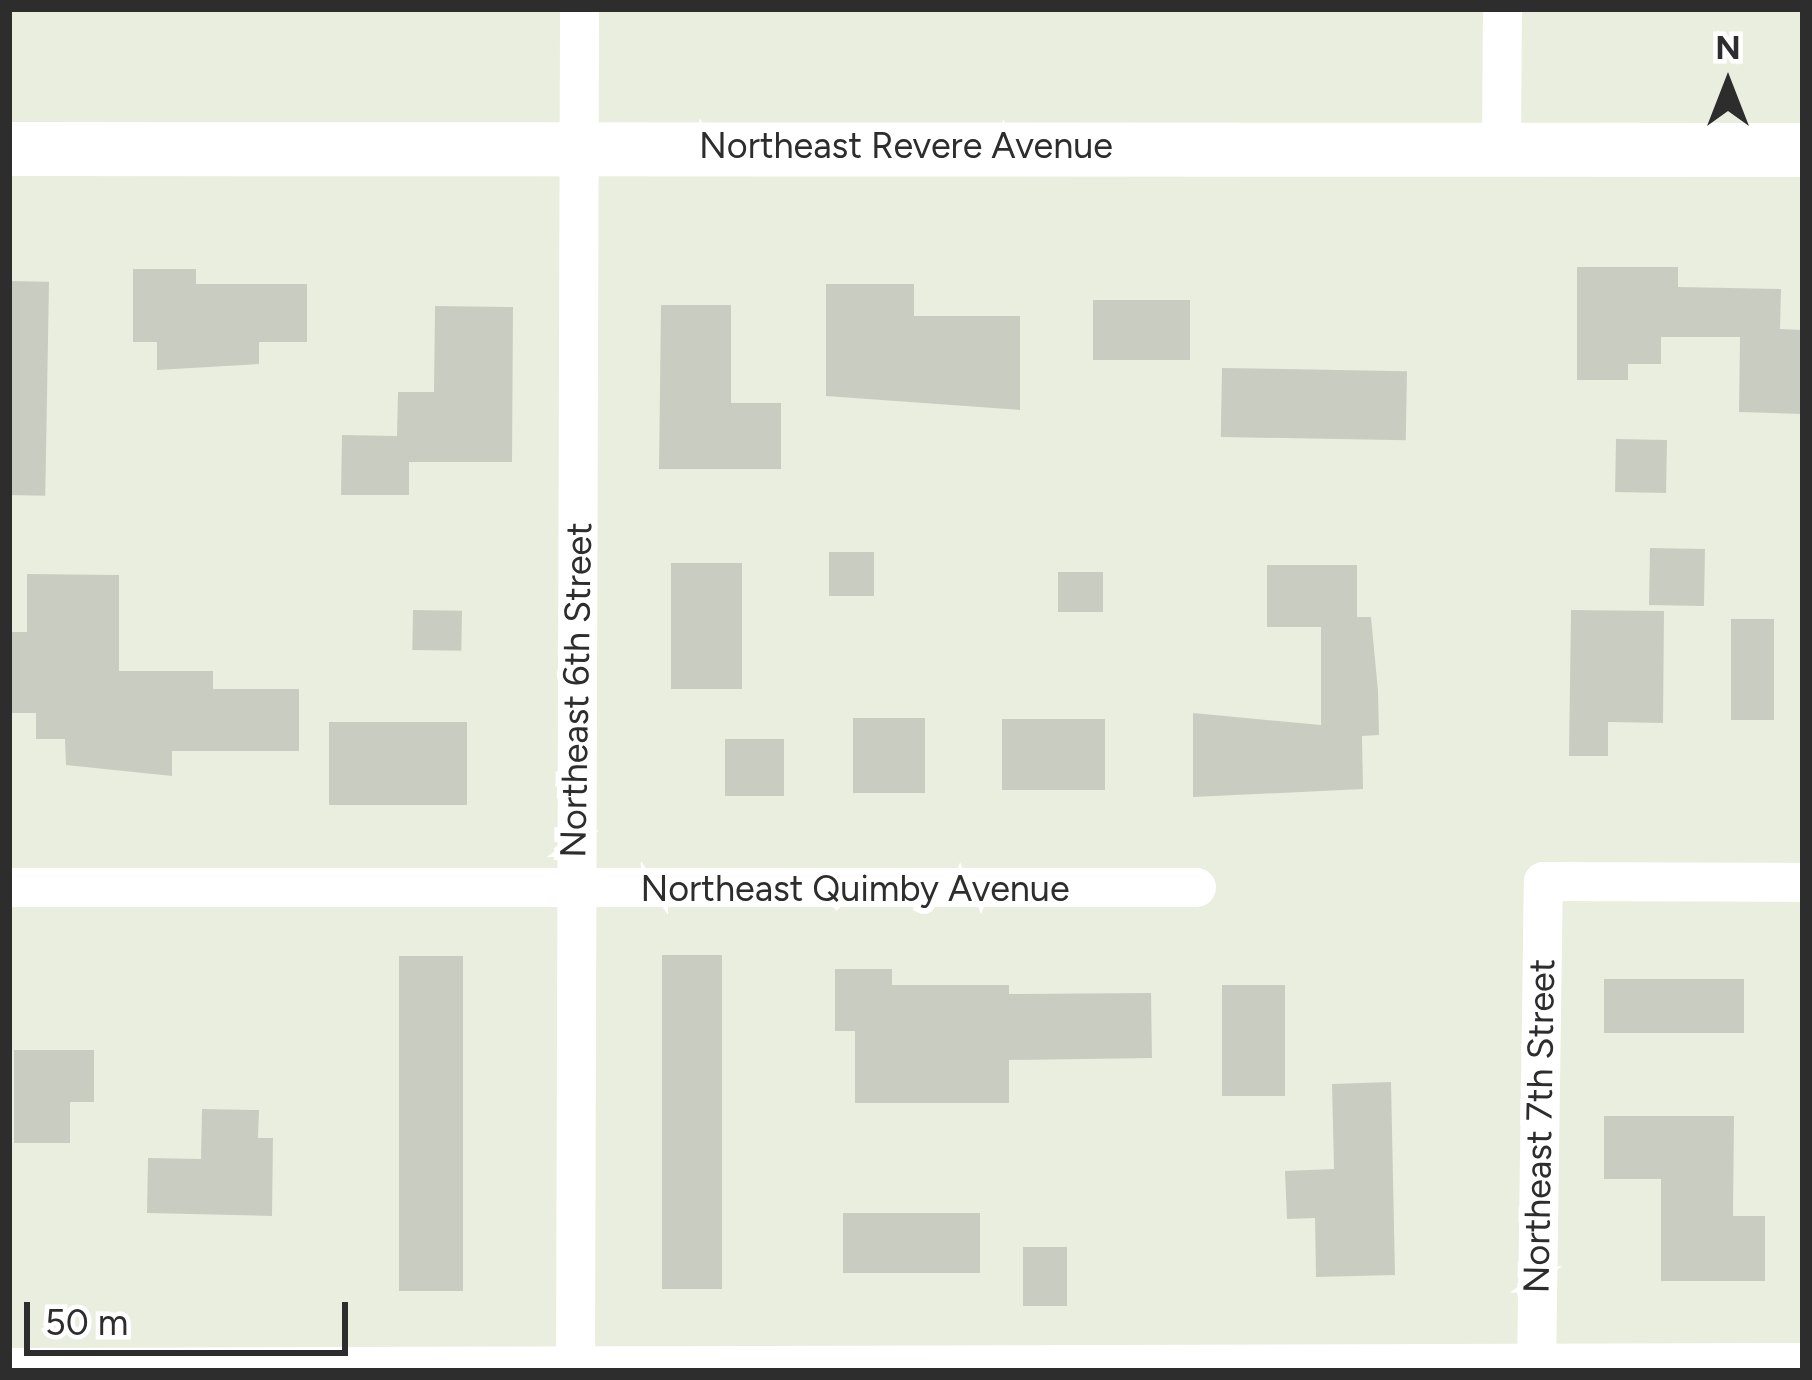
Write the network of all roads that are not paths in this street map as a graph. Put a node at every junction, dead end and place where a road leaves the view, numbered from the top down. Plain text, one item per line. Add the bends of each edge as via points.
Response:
1 (580, 9) edge
2 (1502, 9) edge
3 (579, 145) junction
4 (9, 148) edge
5 (1502, 148) junction
6 (1803, 150) edge
7 (1803, 882) edge
8 (9, 887) edge
9 (1196, 887) dead end
10 (574, 891) junction
11 (1803, 1362) edge
12 (1536, 1365) edge
13 (9, 1367) edge
14 (575, 1367) edge

1 - 3 street, Northeast 6th Street
2 - 5 street
3 - 4 street, Northeast Revere Avenue
3 - 5 street, Northeast Revere Avenue
3 - 10 street, Northeast 6th Street
5 - 6 street, Northeast Revere Avenue
7 - 12 street, Northeast 7th Street via 1543,881
8 - 10 street, Northeast Quimby Avenue
9 - 10 street, Northeast Quimby Avenue
10 - 14 street, Northeast 6th Street
11 - 12 street
12 - 14 street
13 - 14 street

